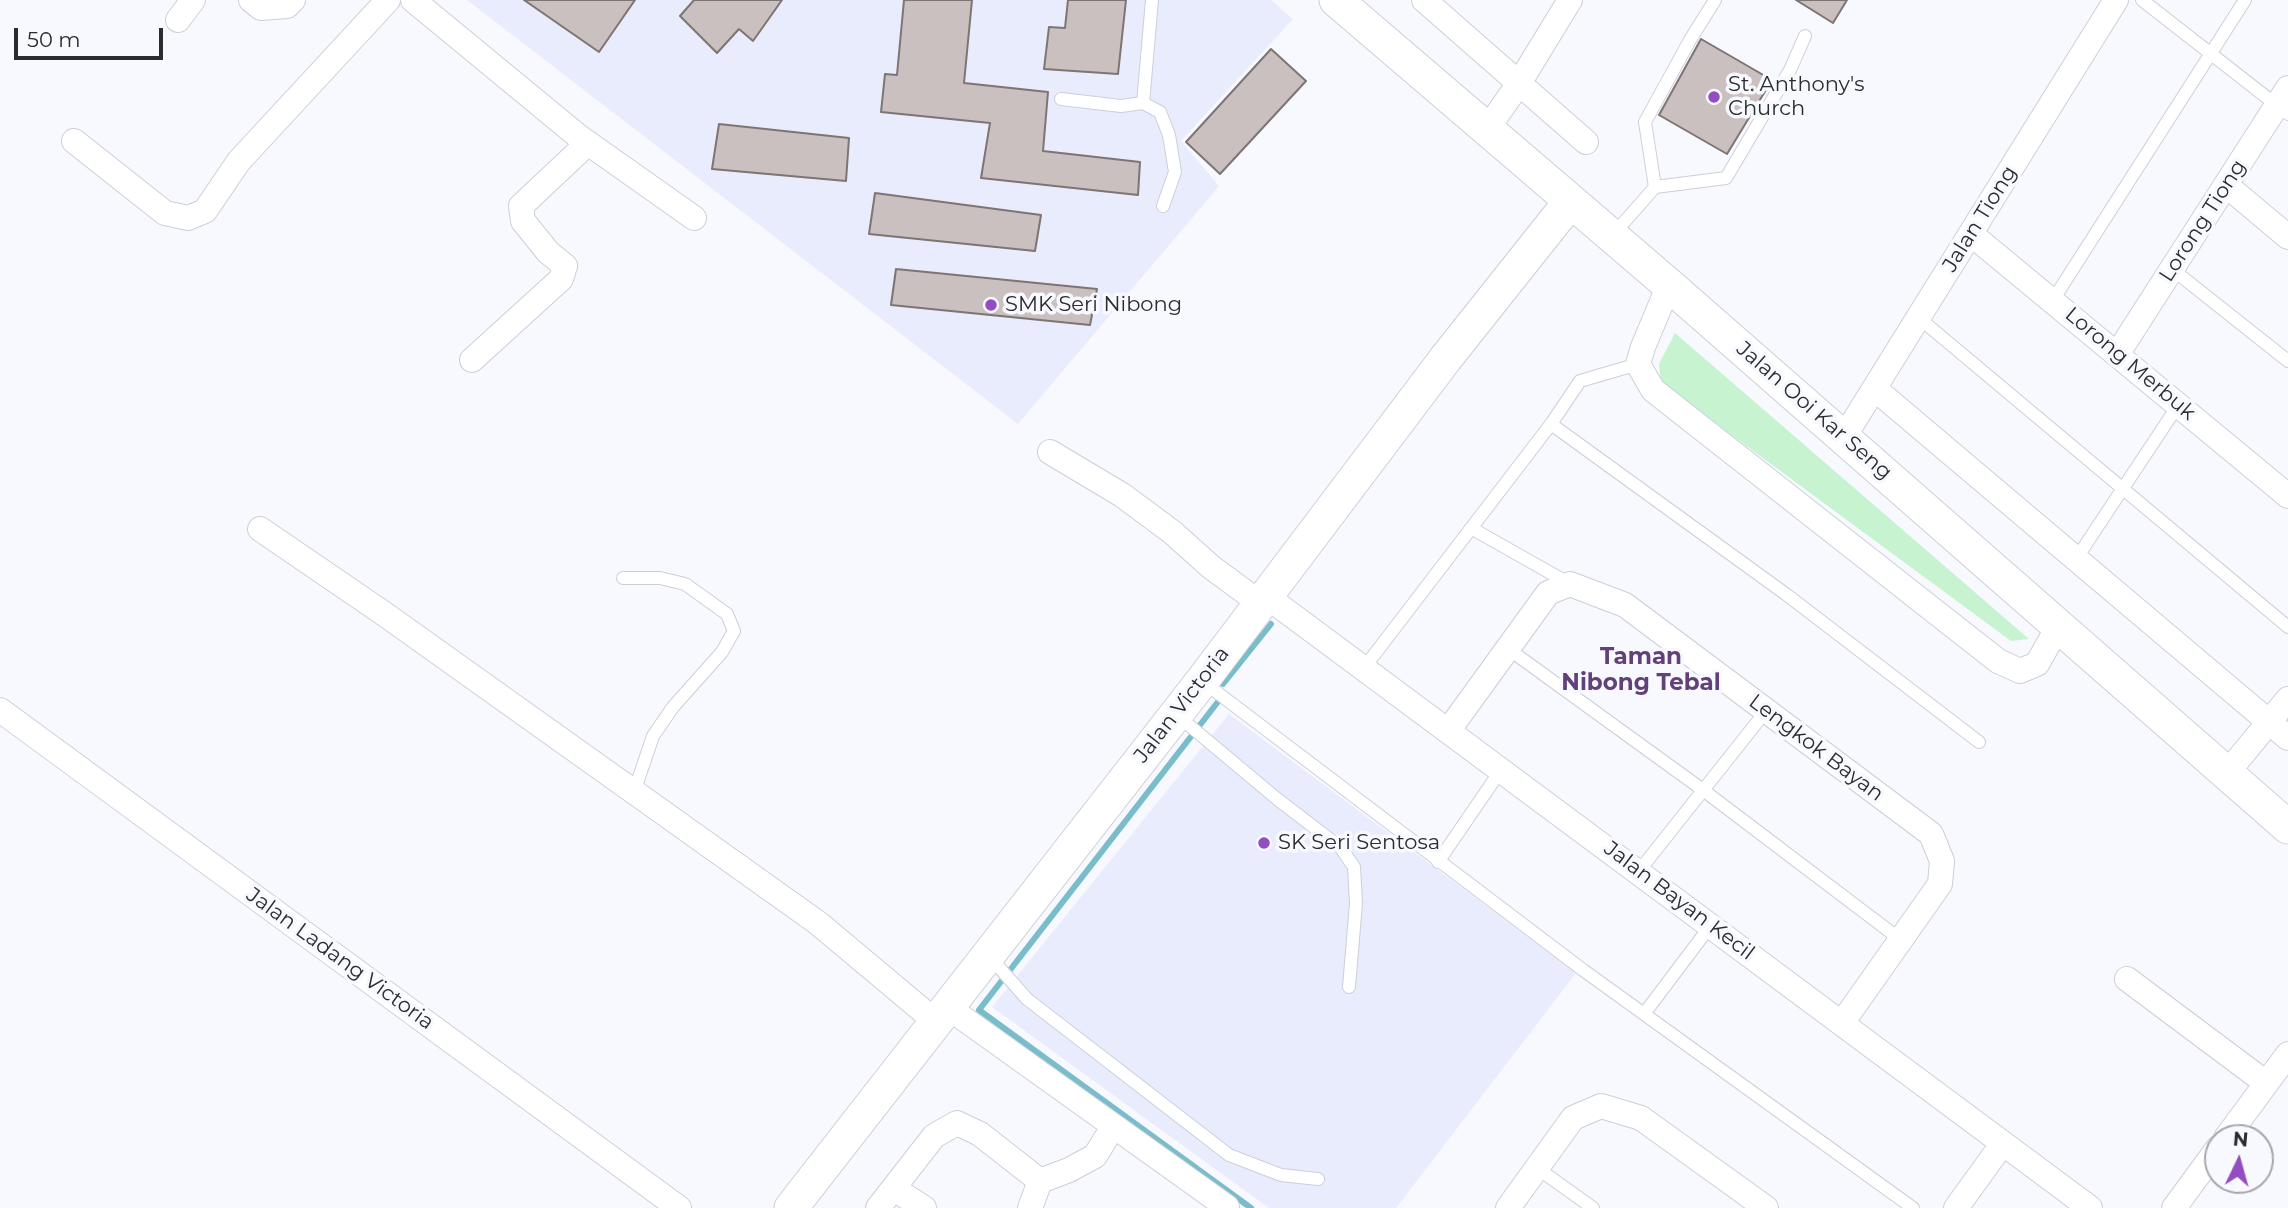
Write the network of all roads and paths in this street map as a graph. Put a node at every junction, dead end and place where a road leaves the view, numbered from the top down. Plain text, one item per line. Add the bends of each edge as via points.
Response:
1 (193, 0) edge
2 (251, 0) edge
3 (293, 0) edge
4 (388, 0) edge
5 (413, 0) edge
6 (1152, 0) edge
7 (1336, 0) edge
8 (1424, 0) edge
9 (1570, 0) edge
10 (1715, 0) edge
11 (2116, 0) edge
12 (2142, 0) edge
13 (2245, 0) edge
14 (178, 20) dead end
15 (1805, 36) dead end
16 (2211, 53) junction
17 (1518, 85) junction
18 (1062, 99) dead end
19 (2284, 102) edge
20 (1143, 103) junction
21 (1487, 129) junction
22 (74, 141) dead end
23 (1586, 142) dead end
24 (588, 143) junction
25 (2226, 185) junction
26 (1655, 187) junction
27 (1570, 202) junction
28 (1163, 206) dead end
29 (694, 218) dead end
30 (1971, 234) junction
31 (1612, 237) junction
32 (2288, 237) edge
33 (2172, 269) junction
34 (1669, 285) junction
35 (2053, 300) junction
36 (1919, 318) junction
37 (2118, 353) junction
38 (472, 360) dead end
39 (2288, 361) edge
40 (1639, 363) junction
41 (1875, 389) junction
42 (2179, 404) junction
43 (1551, 424) junction
44 (1844, 437) junction
45 (1050, 452) dead end
46 (2285, 485) edge
47 (2122, 489) junction
48 (1471, 528) junction
49 (260, 529) dead end
50 (2076, 559) junction
51 (623, 578) dead end
52 (1570, 584) junction
53 (1263, 599) junction
54 (2059, 627) junction
55 (2288, 627) edge
56 (1507, 648) junction
57 (1364, 668) junction
58 (1202, 681) junction
59 (2288, 699) edge
60 (0, 710) edge
61 (1766, 711) junction
62 (1182, 720) junction
63 (2269, 723) junction
64 (1448, 731) junction
65 (2288, 738) edge
66 (1979, 742) dead end
67 (1501, 769) junction
68 (2227, 773) junction
69 (1703, 790) junction
70 (634, 792) junction
71 (2288, 827) edge
72 (1438, 862) junction
73 (1639, 870) junction
74 (1711, 925) junction
75 (1901, 940) junction
76 (993, 961) junction
77 (2127, 979) dead end
78 (1349, 987) dead end
79 (941, 1014) junction
80 (1644, 1014) junction
81 (1842, 1023) junction
82 (2288, 1054) edge
83 (2266, 1083) junction
84 (2236, 1124) edge
85 (1113, 1127) junction
86 (2003, 1143) junction
87 (2204, 1167) edge
88 (1538, 1168) junction
89 (1318, 1180) dead end
90 (1040, 1181) junction
91 (886, 1199) edge
92 (1227, 1207) edge
93 (679, 1208) edge
94 (791, 1208) edge
95 (924, 1208) edge
96 (1030, 1208) edge
97 (1508, 1208) edge
98 (1593, 1208) edge
99 (1766, 1208) edge
100 (1913, 1208) edge
101 (1956, 1208) edge
102 (2090, 1208) edge
103 (2174, 1208) edge

1 - 14 street
2 - 3 street via 261,8 287,6
4 - 22 street via 239,161 205,211 188,218 165,213
5 - 24 street
6 - 20 lane
7 - 21 main road, Jalan Ooi Kar Seng
8 - 17 street
9 - 17 street
10 - 26 lane via 1645,122
11 - 30 street, Jalan Tiong
12 - 16 lane
13 - 16 lane
15 - 26 lane via 1726,178
16 - 19 lane
16 - 35 lane
17 - 21 street
17 - 23 street
18 - 20 lane via 1121,106
19 - 25 street, Lorong Tiong
20 - 28 lane via 1160,111 1169,135 1175,172
21 - 27 main road, Jalan Ooi Kar Seng
24 - 29 street
24 - 38 street via 521,206 523,221 565,266 561,279
25 - 32 street
25 - 33 street, Lorong Tiong
26 - 31 lane
27 - 31 main road, Jalan Ooi Kar Seng
27 - 53 main road, Jalan Victoria
30 - 35 street, Lorong Merbuk
30 - 36 street, Jalan Tiong
31 - 34 main road, Jalan Ooi Kar Seng
33 - 37 street, Lorong Tiong
33 - 39 lane
34 - 40 street
34 - 44 main road, Jalan Ooi Kar Seng
35 - 37 street, Lorong Merbuk
36 - 41 street, Jalan Tiong
36 - 47 lane
37 - 42 street, Lorong Merbuk
40 - 43 lane via 1580,381
40 - 54 street via 1653,390 1998,661 2020,671 2037,664
41 - 44 street, Jalan Tiong
41 - 50 street
42 - 46 street, Lorong Merbuk
42 - 47 lane
43 - 48 lane
43 - 66 lane
44 - 54 main road, Jalan Ooi Kar Seng
45 - 53 street, Jalan Bayan Kecil via 1122,495 1211,567
47 - 50 lane
47 - 55 lane
48 - 52 lane
48 - 57 lane
49 - 70 street
50 - 63 street
51 - 70 lane via 660,578 685,584 727,614 734,631 653,736
52 - 56 street via 1548,593
52 - 61 street, Lengkok Bayan via 1625,605
53 - 57 street, Jalan Bayan Kecil
53 - 58 main road, Jalan Victoria
54 - 68 main road, Jalan Ooi Kar Seng
56 - 64 street
56 - 69 lane
57 - 64 street, Jalan Bayan Kecil
58 - 62 main road, Jalan Victoria
58 - 72 lane
59 - 63 street
60 - 93 street, Jalan Ladang Victoria
61 - 69 lane
61 - 75 street, Lengkok Bayan via 1931,834 1942,861 1940,884
62 - 76 main road, Jalan Victoria
62 - 78 lane via 1341,848 1354,867
63 - 65 street
63 - 68 street
64 - 67 street, Jalan Bayan Kecil
67 - 72 lane
67 - 73 street, Jalan Bayan Kecil
68 - 71 main road, Jalan Ooi Kar Seng
69 - 73 lane
69 - 75 lane
70 - 79 street
72 - 80 lane
73 - 74 street, Jalan Bayan Kecil
74 - 80 lane
74 - 81 street, Jalan Bayan Kecil
75 - 81 street, Lengkok Bayan
76 - 79 main road, Jalan Victoria
76 - 89 lane via 1027,999 1229,1155 1281,1175
77 - 83 street
79 - 85 street
79 - 94 main road, Jalan Victoria
80 - 100 lane
81 - 86 street, Jalan Bayan Kecil
82 - 83 street
83 - 84 street
85 - 90 street via 1095,1156
85 - 92 street
86 - 101 street
86 - 102 street, Jalan Bayan Kecil
87 - 103 street
88 - 97 street
88 - 98 lane
88 - 99 street via 1573,1118 1601,1106 1641,1118
90 - 91 street via 980,1134 957,1123 934,1136
90 - 96 street
91 - 95 street

